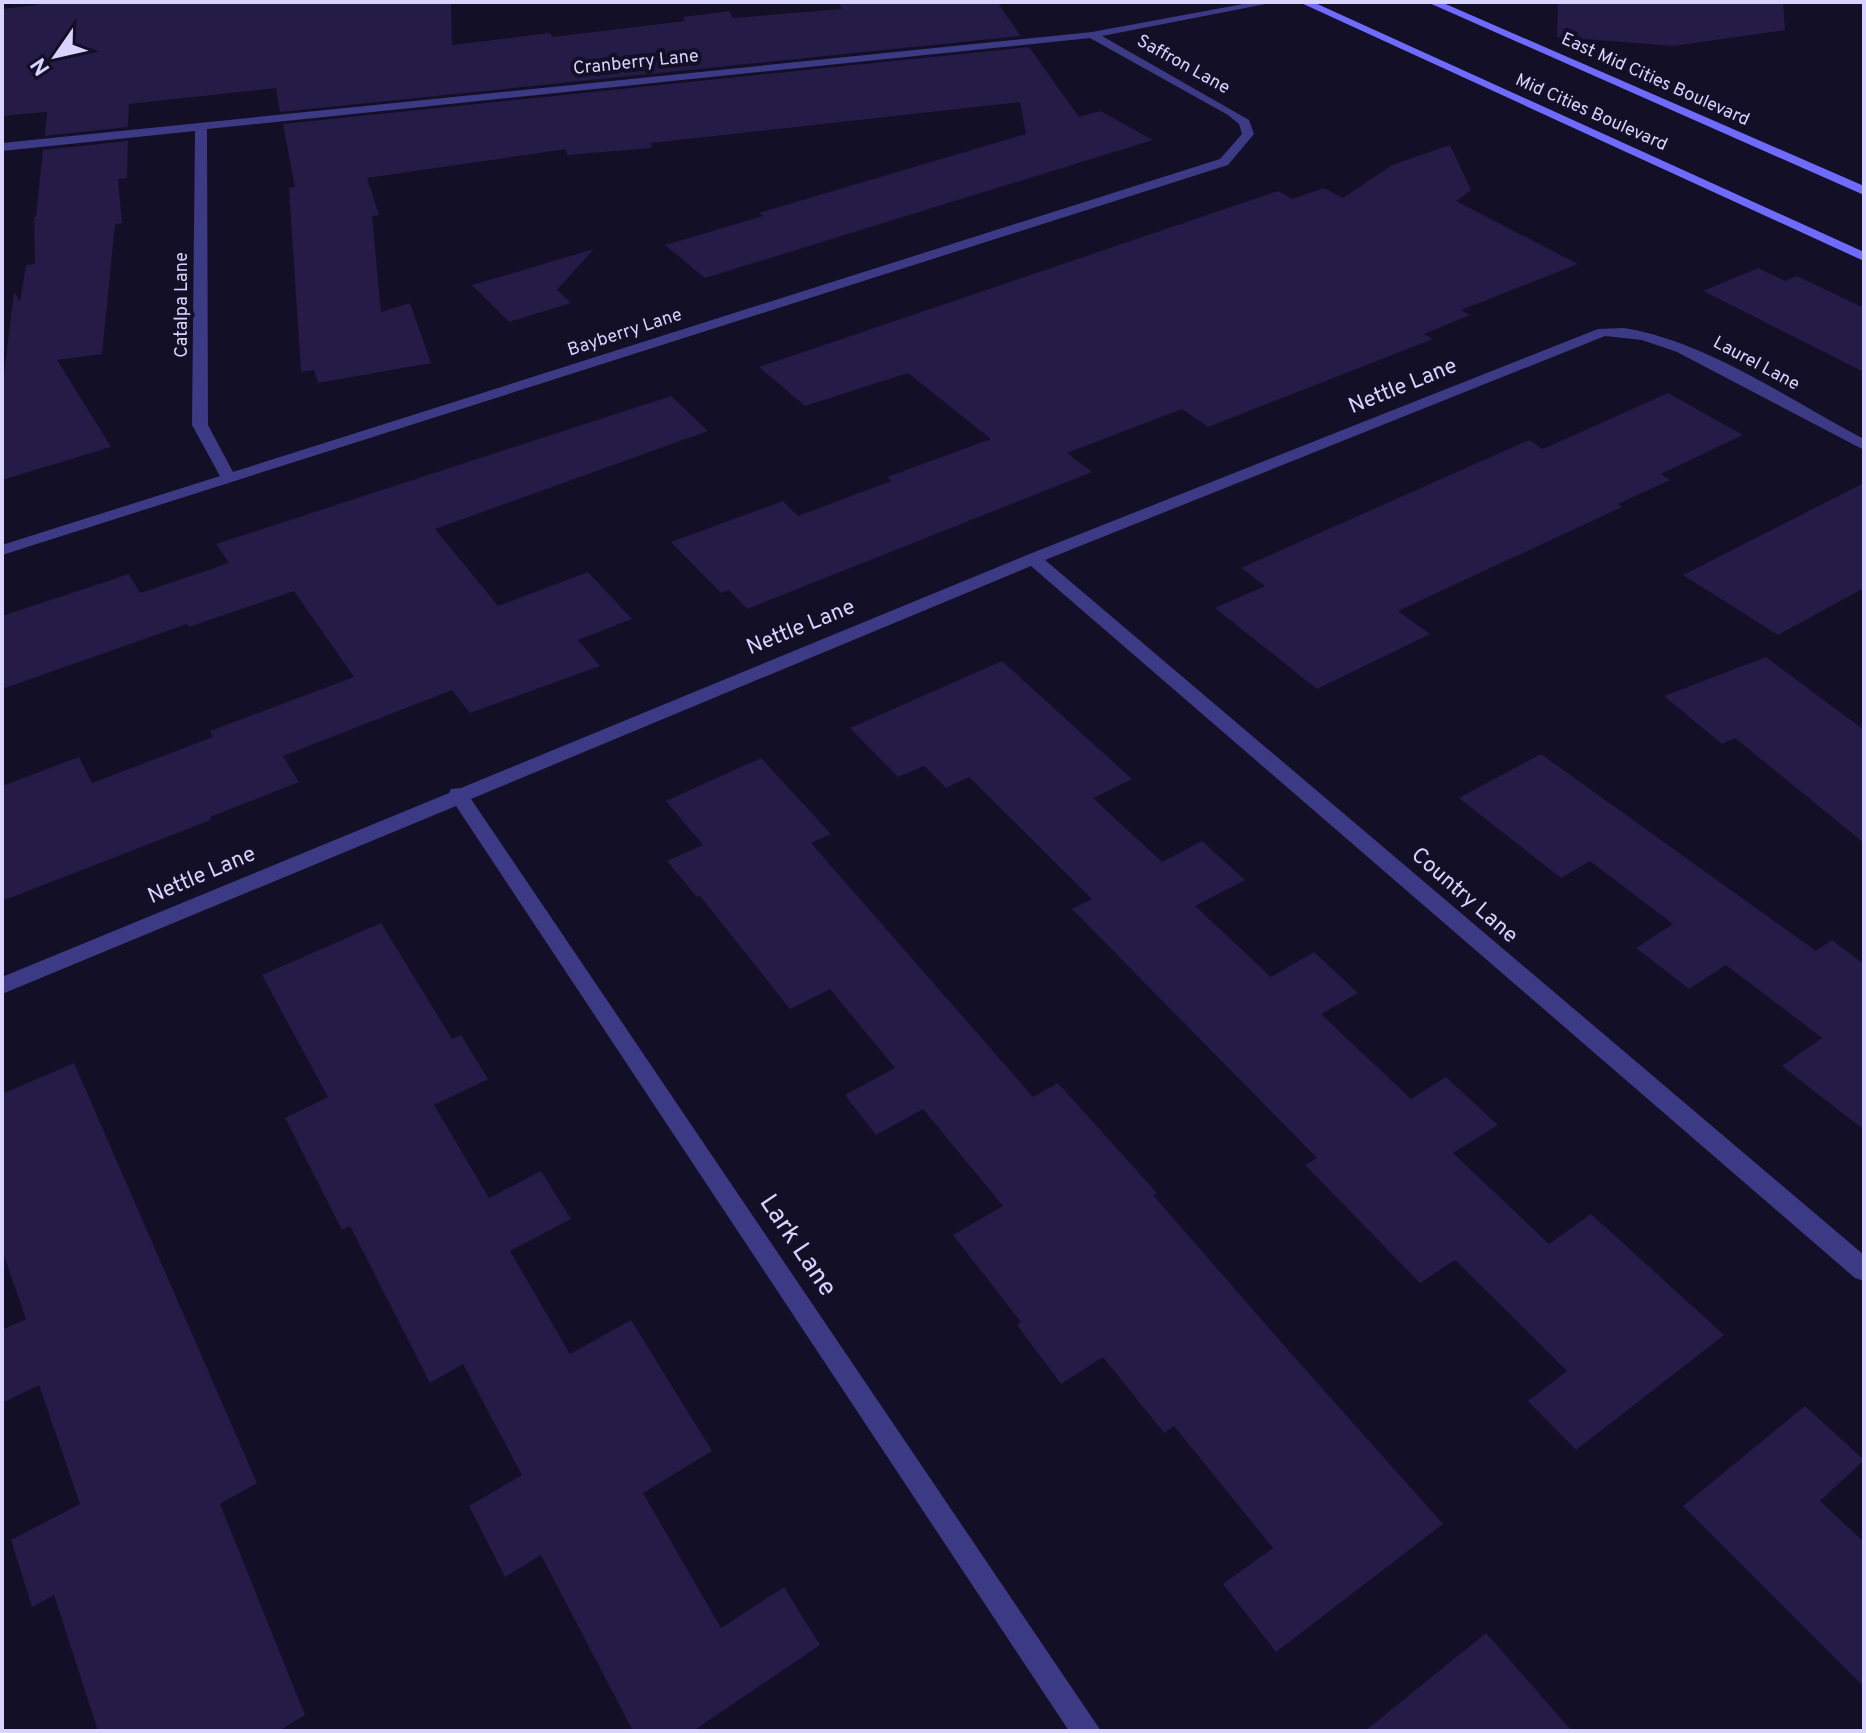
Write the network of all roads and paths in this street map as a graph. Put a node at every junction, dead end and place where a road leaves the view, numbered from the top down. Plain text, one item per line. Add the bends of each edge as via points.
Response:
1 (1271, 2) edge
2 (1304, 2) edge
3 (1432, 2) edge
4 (1092, 35) junction
5 (201, 126) junction
6 (1248, 134) joint
7 (2, 147) edge
8 (1864, 191) edge
9 (1864, 257) edge
10 (1624, 331) joint
11 (1864, 445) edge
12 (228, 477) junction
13 (2, 550) edge
14 (1033, 559) junction
15 (458, 794) junction
16 (2, 986) edge
17 (1864, 1270) edge
18 (1086, 1731) edge

1 - 4 street, Cranberry Lane
2 - 9 main road, Mid Cities Boulevard
3 - 8 main road, East Mid Cities Boulevard
4 - 5 street, Cranberry Lane
4 - 6 street, Saffron Lane via 1232,113 1245,123
5 - 7 street, Cranberry Lane
5 - 12 street, Catalpa Lane via 200,425
6 - 12 street, Bayberry Lane via 1224,162
10 - 11 street, Laurel Lane via 1688,351
10 - 14 street, Nettle Lane via 1603,332
12 - 13 street, Bayberry Lane
14 - 15 street, Nettle Lane
14 - 17 street, Country Lane
15 - 16 street, Nettle Lane
15 - 18 street, Lark Lane

